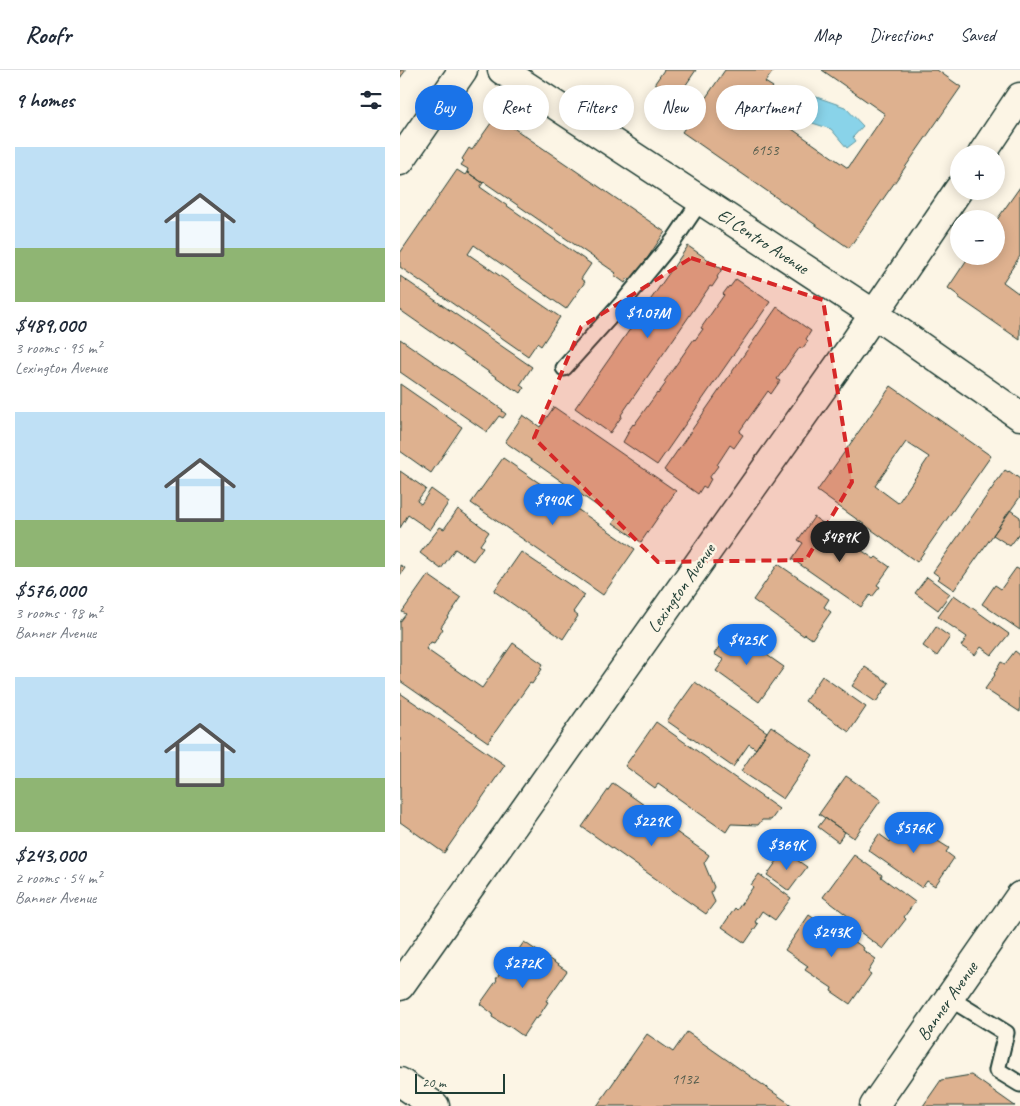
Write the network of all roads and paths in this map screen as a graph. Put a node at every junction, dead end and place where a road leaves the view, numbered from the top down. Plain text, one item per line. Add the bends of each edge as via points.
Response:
1 (463, 70) edge
2 (502, 70) edge
3 (1020, 98) edge
4 (988, 145) edge
5 (400, 160) edge
6 (701, 200) junction
7 (952, 200) edge
8 (874, 314) junction
9 (564, 368) dead end
10 (1020, 416) edge
11 (1020, 896) edge
12 (400, 986) edge
13 (949, 998) junction
14 (400, 1082) edge
15 (1020, 1084) edge
16 (435, 1106) edge
17 (874, 1106) edge

1 - 5 street
2 - 6 street, El Centro Avenue
3 - 4 street
6 - 8 street, El Centro Avenue
6 - 9 lane via 674,240
7 - 8 street, Lexington Avenue
8 - 10 street, El Centro Avenue
8 - 12 street, Lexington Avenue
11 - 13 street, Banner Avenue
13 - 15 lane via 1006,1033 996,1070
13 - 17 street, Banner Avenue
14 - 16 street

